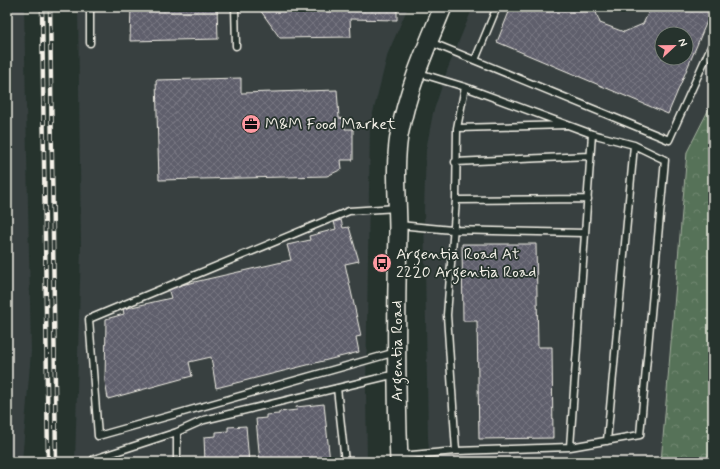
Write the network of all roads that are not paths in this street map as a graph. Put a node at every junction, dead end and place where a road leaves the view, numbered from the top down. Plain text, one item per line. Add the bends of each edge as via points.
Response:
1 (90, 7) edge
2 (235, 7) edge
3 (443, 7) edge
4 (497, 7) edge
5 (428, 41) junction
6 (90, 42) dead end
7 (713, 42) edge
8 (236, 46) dead end
9 (475, 60) junction
10 (416, 72) junction
11 (465, 87) junction
12 (571, 125) junction
13 (457, 128) junction
14 (592, 134) junction
15 (634, 145) junction
16 (589, 156) junction
17 (455, 162) junction
18 (588, 199) junction
19 (456, 200) junction
20 (397, 208) junction
21 (398, 225) junction
22 (452, 230) junction
23 (585, 233) junction
24 (396, 352) junction
25 (396, 374) junction
26 (337, 388) junction
27 (177, 432) junction
28 (607, 441) junction
29 (570, 447) junction
30 (456, 451) junction
31 (399, 459) edge
32 (94, 462) edge
33 (177, 462) edge
34 (345, 462) edge

1 - 6 lane
2 - 8 lane
3 - 5 street, Argentia Road
4 - 9 lane
5 - 9 lane
5 - 10 street, Argentia Road
7 - 9 lane via 669,140
10 - 11 lane
10 - 20 street, Argentia Road via 396,161
11 - 12 lane
11 - 13 lane
12 - 13 lane
12 - 14 lane
13 - 17 lane
14 - 15 lane
14 - 16 lane
15 - 28 lane
15 - 28 lane via 665,160 640,435
16 - 17 lane
16 - 18 lane
17 - 19 lane
18 - 19 lane
18 - 23 lane
19 - 22 lane
20 - 21 street, Argentia Road
20 - 24 lane via 349,211 89,319 98,436
21 - 22 lane
21 - 24 street, Argentia Road
22 - 23 lane
22 - 30 lane via 447,315
23 - 29 lane
24 - 25 street, Argentia Road
25 - 26 lane
25 - 31 street, Argentia Road
26 - 27 lane via 204,420
26 - 34 lane
27 - 32 lane via 94,459
27 - 33 lane
28 - 29 lane
29 - 30 lane
30 - 31 lane

